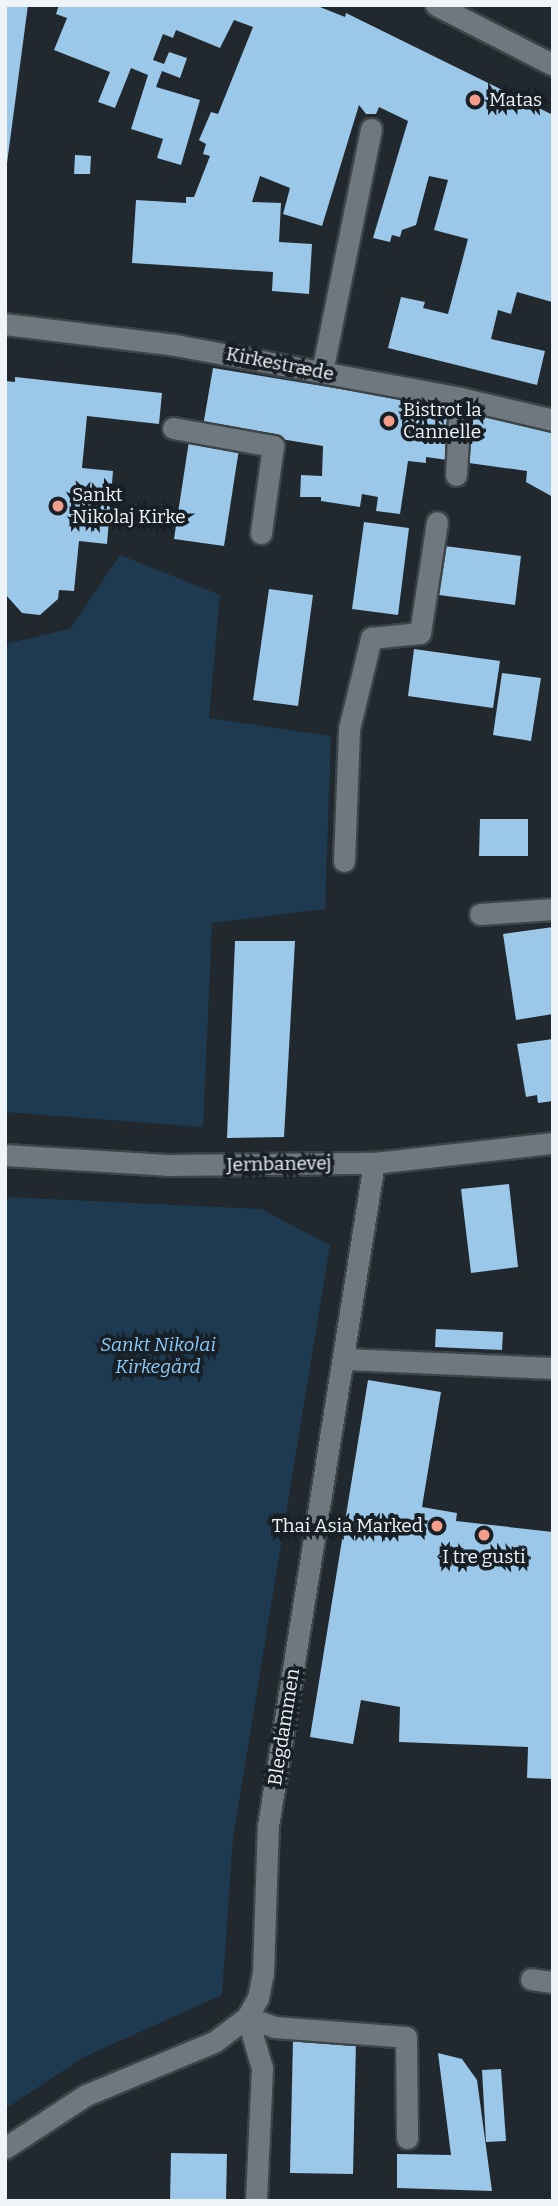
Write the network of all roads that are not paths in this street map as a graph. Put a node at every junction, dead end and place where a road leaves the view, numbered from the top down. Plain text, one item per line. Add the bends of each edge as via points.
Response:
1 (436, 5) edge
2 (553, 65) edge
3 (371, 129) dead end
4 (5, 324) edge
5 (322, 372) junction
6 (460, 398) junction
7 (551, 412) edge
8 (173, 428) dead end
9 (456, 475) dead end
10 (437, 522) dead end
11 (261, 533) dead end
12 (344, 861) dead end
13 (553, 909) edge
14 (480, 914) dead end
15 (553, 1143) edge
16 (5, 1155) edge
17 (374, 1163) junction
18 (344, 1359) junction
19 (553, 1368) edge
20 (247, 2017) junction
21 (407, 2138) dead end
22 (5, 2147) edge
23 (256, 2201) edge

1 - 2 street
3 - 5 street
4 - 5 street, Kirkestræde via 175,345
5 - 6 street, Kirkestræde
6 - 7 street, Kirkestræde
6 - 9 street
8 - 11 street via 274,446
10 - 12 street via 420,633 371,638 349,730
13 - 14 street
15 - 17 street, Jernbanevej
16 - 17 street, Jernbanevej via 167,1165
17 - 18 street, Blegdammen
18 - 19 street
18 - 20 street, Blegdammen via 268,1826 263,1972 258,1998
20 - 21 street via 274,2027 407,2036
20 - 22 street, Blegdammen via 214,2042 86,2095
20 - 23 street via 262,2068

